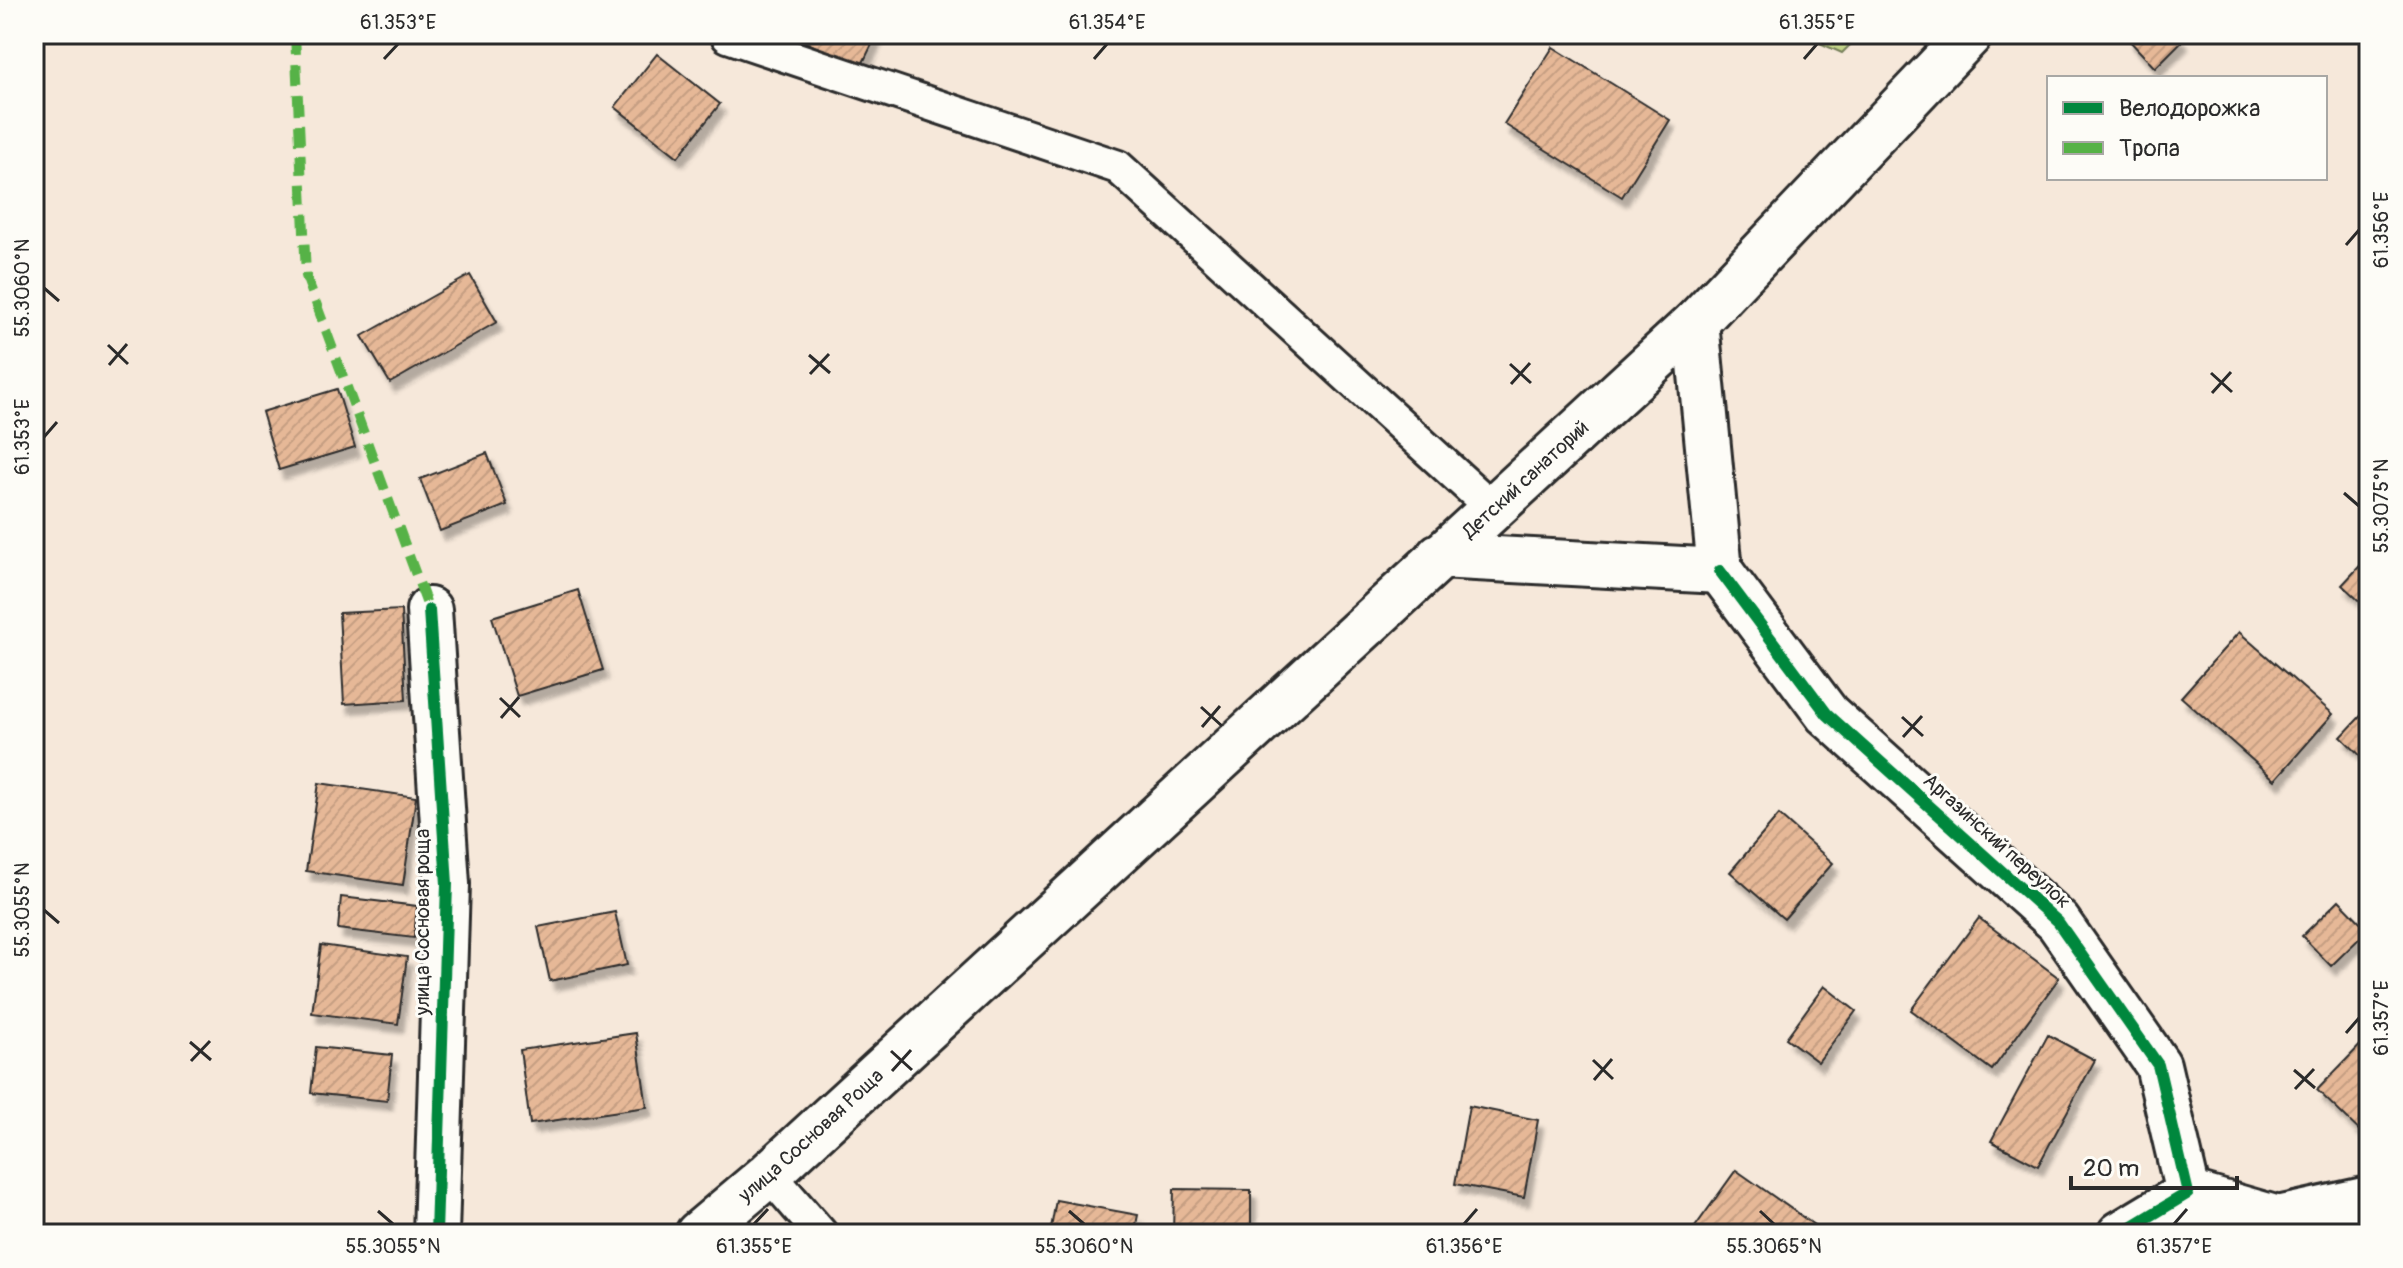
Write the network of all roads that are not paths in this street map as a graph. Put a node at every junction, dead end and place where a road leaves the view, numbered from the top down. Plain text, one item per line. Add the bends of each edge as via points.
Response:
1 (1970, 34) edge
2 (728, 36) edge
3 (1696, 322) junction
4 (1491, 507) junction
5 (1439, 556) junction
6 (1720, 571) junction
7 (429, 610) dead end
8 (1063, 904) joint
9 (769, 1174) junction
10 (2369, 1199) edge
11 (2191, 1214) edge
12 (436, 1234) edge
13 (698, 1234) edge
14 (821, 1234) edge
15 (2120, 1234) edge

1 - 3 street, Детский санаторий
2 - 4 lane via 1118,167
3 - 4 street, Детский санаторий
3 - 6 street
4 - 5 street, Детский санаторий
5 - 6 street
5 - 8 street, Детский санаторий
6 - 11 street, Аргазинский переулок via 1827,714 2058,922 2158,1065
7 - 12 street, улица Сосновая роща via 447,884
8 - 9 street, улица Сосновая Роща
9 - 13 street, улица Сосновая Роща
9 - 14 lane
10 - 11 street via 2278,1219
11 - 15 street

